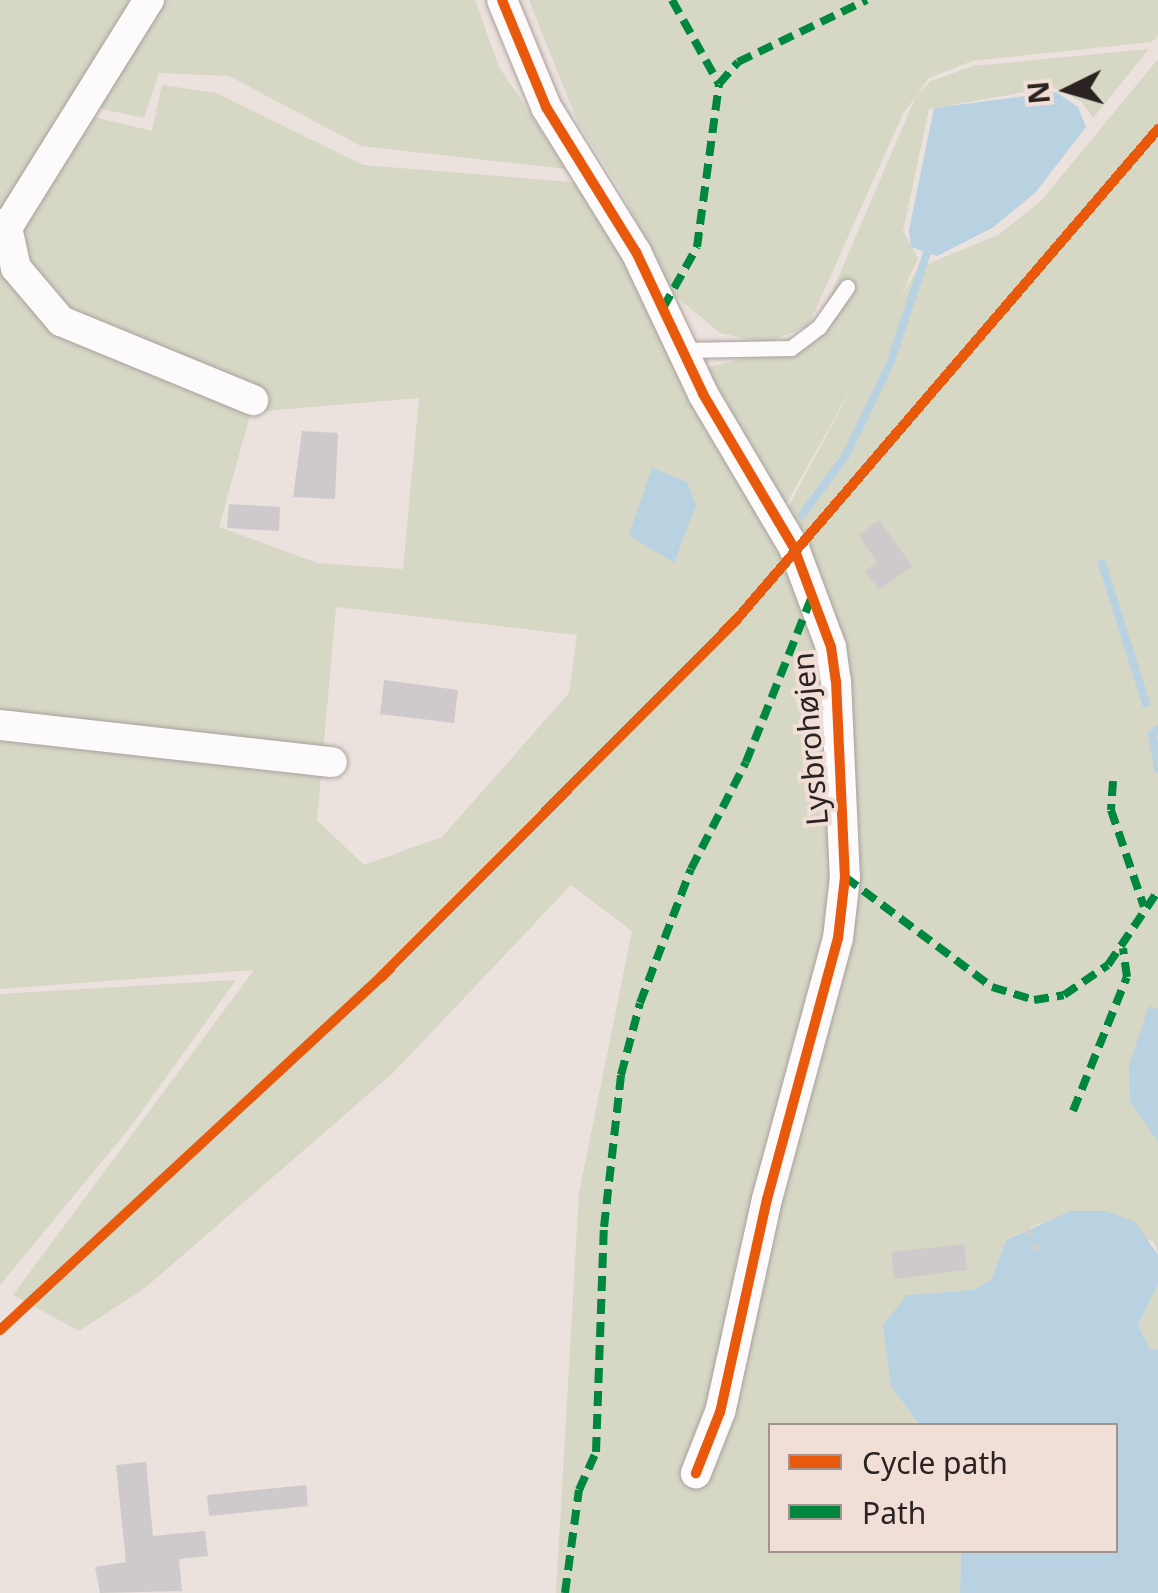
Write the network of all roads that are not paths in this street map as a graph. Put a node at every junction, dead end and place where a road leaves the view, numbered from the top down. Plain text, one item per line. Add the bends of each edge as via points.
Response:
1 (149, 0) edge
2 (502, 0) edge
3 (3, 231) edge
4 (847, 287) dead end
5 (682, 350) junction
6 (253, 400) dead end
7 (0, 724) edge
8 (332, 762) dead end
9 (696, 1473) dead end

1 - 3 street
2 - 5 street, Lysbrohøjen via 546,106 636,252
3 - 6 street via 16,268 61,321
4 - 5 lane via 819,328 791,348
5 - 9 street, Lysbrohøjen via 794,548 831,647 845,877 826,991 767,1199 720,1412
7 - 8 street

